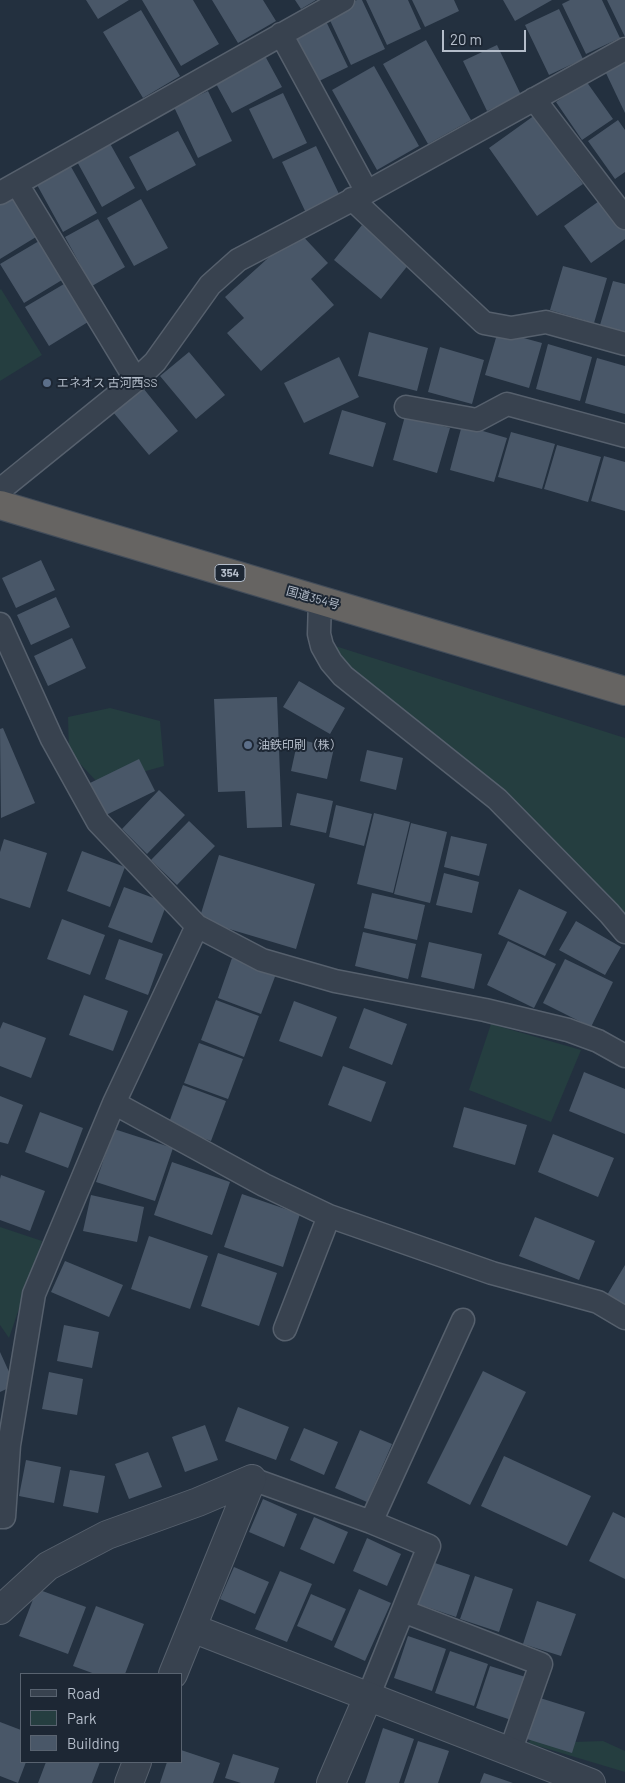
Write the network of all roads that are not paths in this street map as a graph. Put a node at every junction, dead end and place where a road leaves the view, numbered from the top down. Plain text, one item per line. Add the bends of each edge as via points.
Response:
1 (343, 0) edge
2 (281, 34) junction
3 (625, 49) edge
4 (534, 99) junction
5 (8, 188) edge
6 (360, 196) junction
7 (625, 218) edge
8 (625, 344) edge
9 (136, 380) junction
10 (406, 407) dead end
11 (625, 436) edge
12 (0, 490) edge
13 (0, 504) edge
14 (320, 600) junction
15 (0, 624) edge
16 (625, 691) edge
17 (197, 926) junction
18 (625, 932) edge
19 (625, 1056) edge
20 (114, 1103) junction
21 (328, 1216) junction
22 (625, 1318) edge
23 (463, 1320) dead end
24 (285, 1329) dead end
25 (252, 1479) junction
26 (0, 1518) edge
27 (371, 1522) junction
28 (0, 1610) edge
29 (403, 1611) junction
30 (192, 1628) junction
31 (173, 1673) edge
32 (368, 1696) junction
33 (510, 1752) junction
34 (138, 1763) edge
35 (129, 1783) edge
36 (331, 1783) edge
37 (591, 1783) edge

1 - 2 street
2 - 5 street
2 - 6 street
3 - 4 street
4 - 6 street
4 - 7 street
5 - 9 street
6 - 8 street via 484,323 512,328 546,322
6 - 9 street via 238,260 210,285 155,362
9 - 12 street
10 - 11 street via 477,420 507,404
13 - 14 highway, 国道354号 / 354
14 - 16 highway, 国道354号 / 354
14 - 18 street via 322,646 343,676 497,799
15 - 17 street via 52,739 98,822
17 - 19 street via 262,960 335,981 568,1030
17 - 20 street
20 - 21 street
20 - 26 street via 34,1294 9,1446 4,1517
21 - 22 street via 492,1273 598,1302
21 - 24 street
23 - 27 street
25 - 27 street
25 - 28 street via 107,1535 48,1566
25 - 30 street
27 - 29 street via 429,1546
29 - 32 street
29 - 33 street via 541,1664
30 - 31 street
30 - 32 street
32 - 33 street
32 - 36 street
33 - 37 street
34 - 35 street

